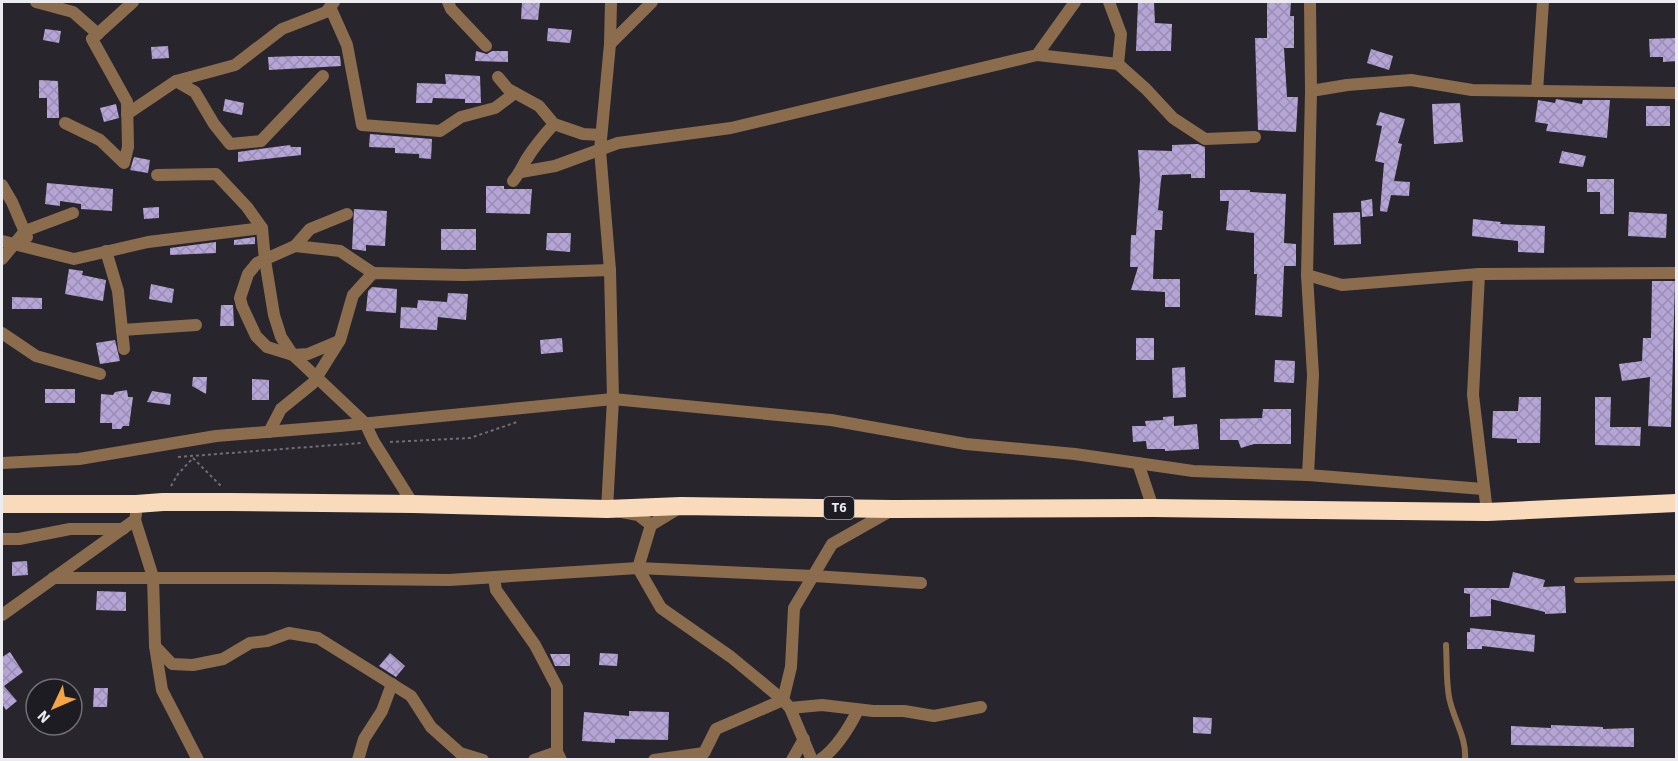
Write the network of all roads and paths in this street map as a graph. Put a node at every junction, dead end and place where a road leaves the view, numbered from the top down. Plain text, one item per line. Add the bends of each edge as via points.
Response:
1 (36, 2) edge
2 (133, 2) edge
3 (448, 2) edge
4 (611, 2) edge
5 (652, 2) edge
6 (1075, 2) edge
7 (1109, 2) edge
8 (1310, 2) edge
9 (1543, 2) edge
10 (332, 4) edge
11 (98, 34) junction
12 (610, 44) junction
13 (486, 46) dead end
14 (1037, 55) junction
15 (1118, 64) junction
16 (323, 76) dead end
17 (498, 77) dead end
18 (176, 81) junction
19 (1311, 91) junction
20 (1537, 91) junction
21 (515, 93) junction
22 (1677, 93) edge
23 (127, 114) junction
24 (65, 123) dead end
25 (554, 124) junction
26 (601, 135) junction
27 (1255, 137) dead end
28 (600, 150) junction
29 (157, 175) dead end
30 (2, 185) edge
31 (73, 213) dead end
32 (347, 214) dead end
33 (262, 228) junction
34 (25, 231) junction
35 (8, 243) edge
36 (296, 246) junction
37 (31, 248) junction
38 (106, 251) junction
39 (2, 259) edge
40 (265, 260) junction
41 (610, 270) junction
42 (373, 273) junction
43 (1677, 273) edge
44 (1479, 274) junction
45 (1307, 275) junction
46 (196, 325) dead end
47 (122, 330) junction
48 (2, 333) edge
49 (340, 340) junction
50 (124, 349) dead end
51 (293, 355) junction
52 (100, 374) dead end
53 (316, 376) junction
54 (613, 399) junction
55 (520, 421) dead end
56 (365, 423) junction
57 (269, 432) junction
58 (375, 442) junction
59 (177, 457) dead end
60 (194, 457) junction
61 (2, 463) edge
62 (1138, 463) junction
63 (1308, 475) junction
64 (1482, 489) junction
65 (163, 502) junction
66 (229, 502) junction
67 (1677, 503) edge
68 (2, 504) edge
69 (412, 504) junction
70 (681, 506) junction
71 (1153, 508) junction
72 (607, 509) junction
73 (893, 509) junction
74 (136, 512) junction
75 (1487, 512) junction
76 (651, 525) junction
77 (123, 529) junction
78 (2, 539) edge
79 (638, 568) junction
80 (814, 576) junction
81 (153, 577) junction
82 (53, 578) junction
83 (494, 578) junction
84 (1677, 578) edge
85 (1577, 580) dead end
86 (921, 583) dead end
87 (2, 615) edge
88 (1446, 645) dead end
89 (155, 646) junction
90 (392, 684) junction
91 (786, 704) junction
92 (981, 707) dead end
93 (858, 710) junction
94 (804, 739) junction
95 (559, 756) edge
96 (198, 759) edge
97 (358, 759) edge
98 (483, 759) edge
99 (534, 759) edge
100 (654, 759) edge
101 (792, 759) edge
102 (812, 759) edge
103 (820, 759) edge
104 (1465, 759) edge

1 - 11 street via 73,12
2 - 11 street
3 - 13 street
4 - 12 street
5 - 12 street
6 - 14 street
7 - 15 street via 1121,34
8 - 19 street
9 - 20 street
10 - 18 street via 326,12 282,29 235,65
10 - 21 street via 347,45 362,125 440,131 461,117 495,108
11 - 23 street via 92,39 127,102
12 - 26 street
14 - 15 street
14 - 28 street via 731,128 618,143
15 - 27 street via 1173,118 1205,140
16 - 18 street via 261,141 230,144 195,92
17 - 21 street
18 - 23 street
19 - 20 street via 1411,80 1472,90
19 - 45 street
20 - 22 street
21 - 25 street via 539,106
23 - 24 street via 128,147 124,163 100,140
25 - 26 street via 583,134
25 - 28 street via 517,177
26 - 28 street
28 - 41 street
29 - 33 street via 216,174
30 - 34 street
31 - 34 street
32 - 36 street via 310,229
33 - 38 street
33 - 40 street
34 - 35 street
34 - 37 street
35 - 37 street
35 - 39 street
36 - 40 street
36 - 42 street via 340,251
37 - 38 street via 74,258
38 - 47 street via 118,291
40 - 51 street via 274,315 281,337
40 - 51 street via 248,274 240,298 242,306 250,326 267,347
41 - 42 street
41 - 54 street
42 - 49 street via 353,295
43 - 44 street
44 - 45 street via 1342,285
44 - 64 street via 1473,395
45 - 63 street via 1313,375
46 - 47 street
47 - 50 street
48 - 52 street via 36,356
49 - 51 street via 308,354
49 - 53 street
51 - 53 street
53 - 56 street
53 - 57 street via 281,409
54 - 56 street
54 - 62 street via 831,420 966,444
54 - 72 street
55 - 58 path via 470,438
56 - 57 street
56 - 58 street
57 - 61 street via 216,436 79,459
58 - 60 path
58 - 69 street
59 - 60 path
60 - 65 path via 178,474
60 - 66 path via 224,488
62 - 63 street via 1193,471
62 - 71 street
63 - 64 street
64 - 75 street
65 - 66 highway, T6
65 - 74 highway, T6
66 - 69 highway, T6
67 - 75 highway, T6
68 - 74 highway, T6
69 - 72 highway, T6
70 - 72 highway, T6
70 - 73 highway, T6
70 - 76 street
71 - 73 highway, T6
71 - 75 highway, T6
72 - 76 street via 638,515
73 - 80 street via 832,544
74 - 77 street
74 - 81 street
76 - 79 street
77 - 78 street via 70,529
77 - 82 street
79 - 80 street
79 - 83 street
79 - 91 street via 661,608 731,657
80 - 86 street
80 - 91 street via 794,608
81 - 82 street
81 - 83 street
81 - 89 street
82 - 87 street
83 - 95 street via 496,590 535,645 558,687
84 - 85 lane
88 - 104 lane via 1448,694 1466,748
89 - 90 street via 172,663 193,665 223,659 250,643 289,633 305,635 318,638
89 - 96 street via 162,690
90 - 97 street
90 - 98 street via 411,696 431,727 460,753
91 - 93 street
91 - 94 street
91 - 100 street via 716,729 704,753
92 - 93 street via 934,716
93 - 103 street via 838,742
94 - 101 street
94 - 102 street
95 - 99 street

